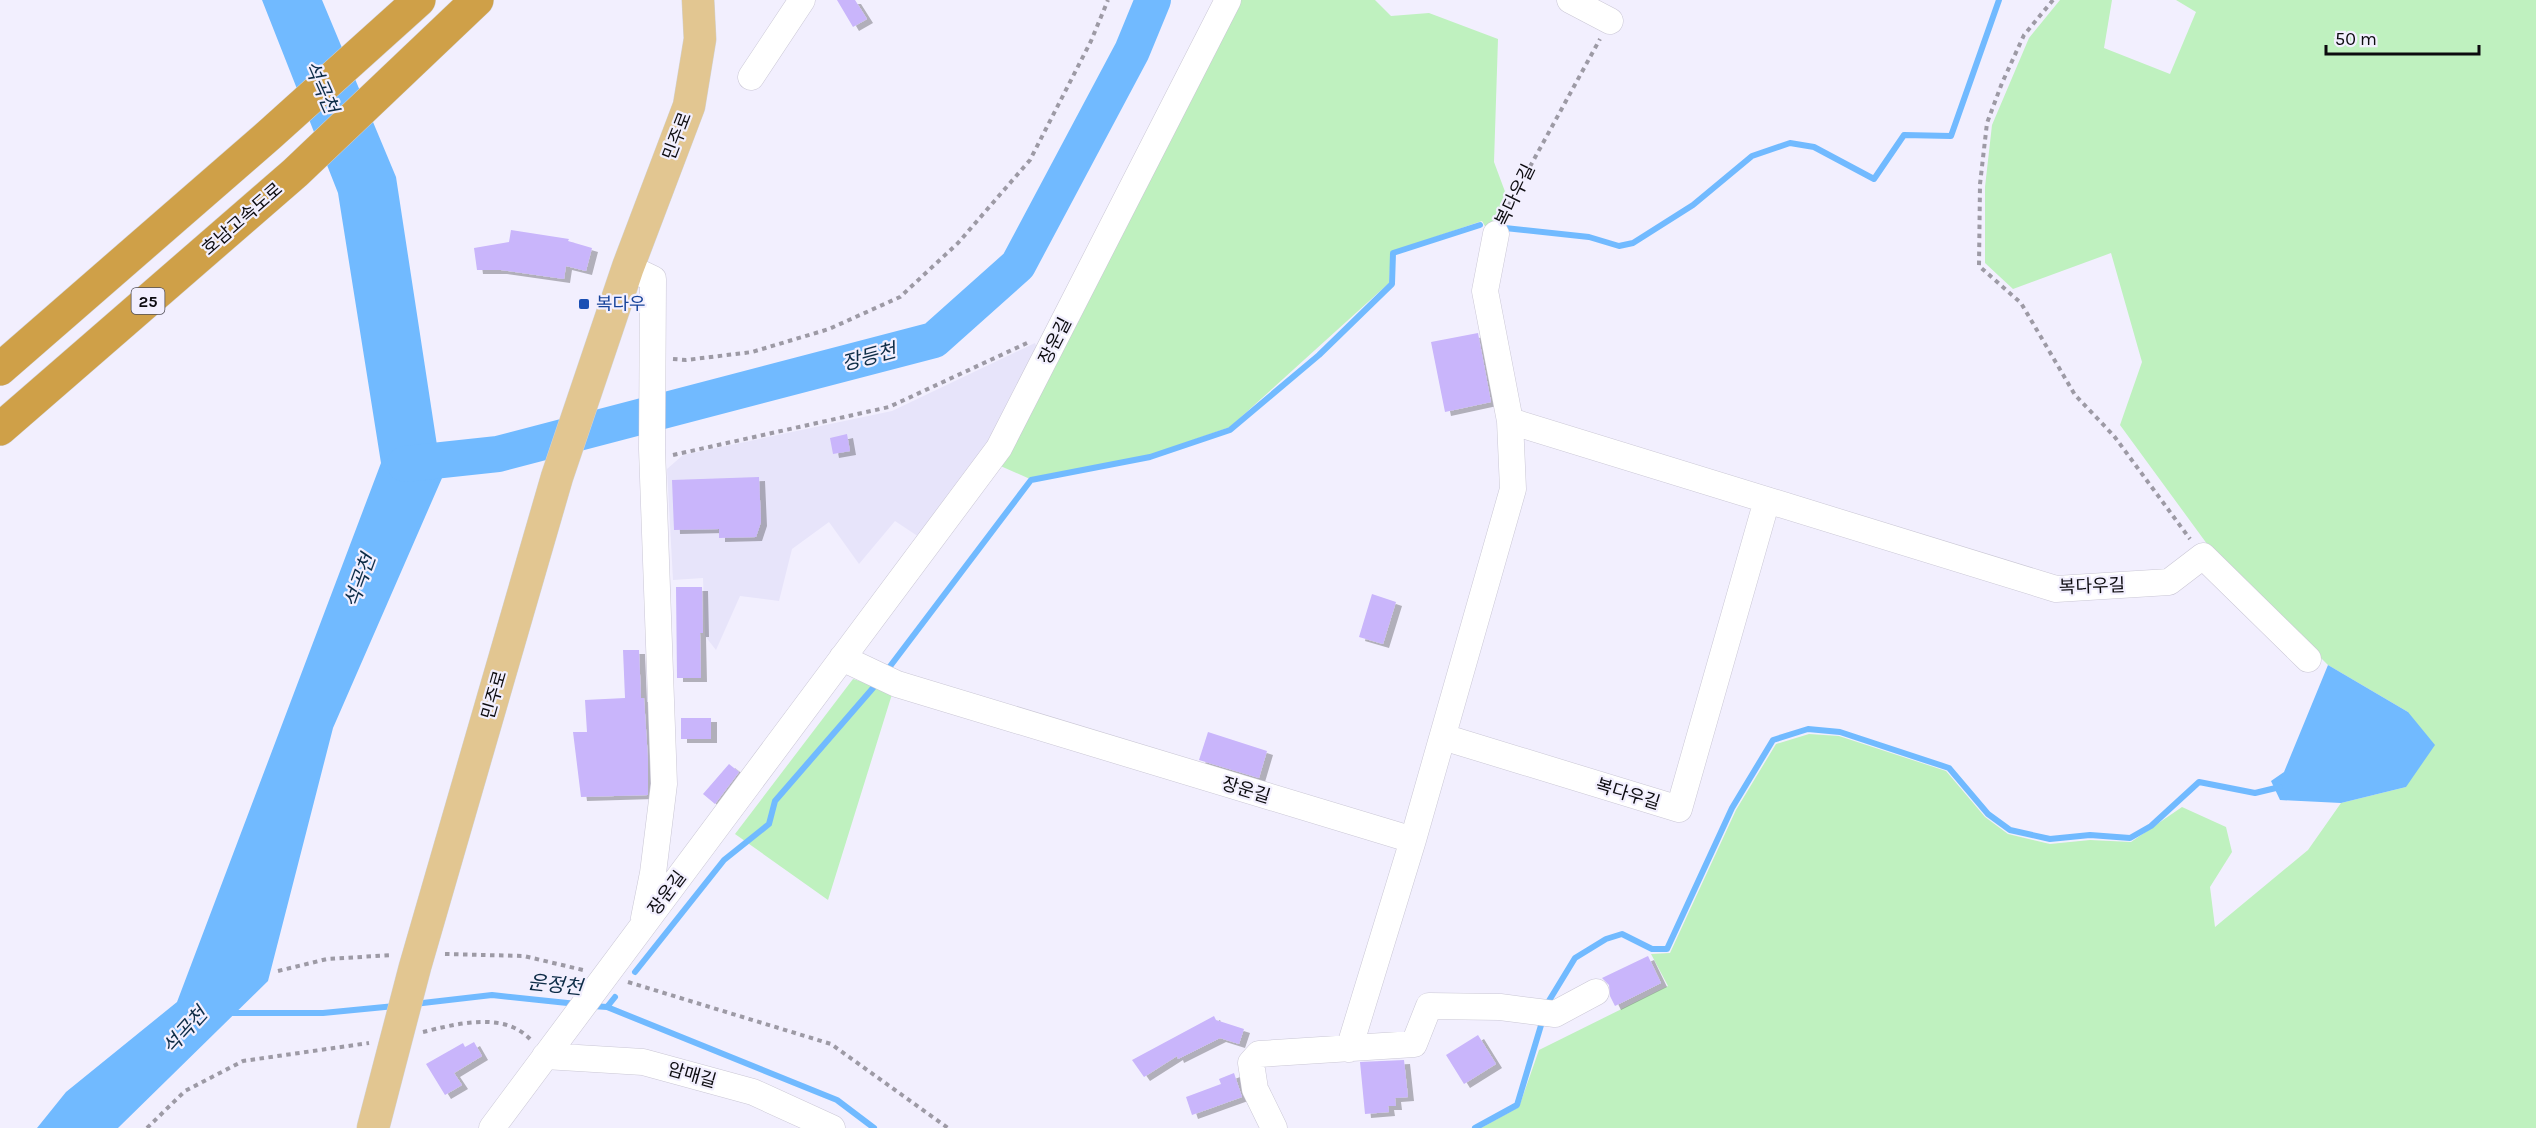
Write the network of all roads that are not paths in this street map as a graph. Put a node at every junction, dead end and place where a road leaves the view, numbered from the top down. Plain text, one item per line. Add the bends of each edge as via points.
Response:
1 (419, 0) edge
2 (477, 0) edge
3 (698, 0) edge
4 (802, 0) edge
5 (1228, 0) edge
6 (1570, 0) edge
7 (1610, 21) road end
8 (751, 76) dead end
9 (1496, 234) road end
10 (628, 267) junction
11 (0, 369) edge
12 (1510, 421) junction
13 (0, 429) edge
14 (1767, 500) junction
15 (842, 658) junction
16 (2308, 659) dead end
17 (1443, 737) junction
18 (1413, 840) junction
19 (643, 926) junction
20 (1596, 992) dead end
21 (553, 1047) junction
22 (1350, 1049) junction
23 (373, 1128) edge
24 (492, 1128) edge
25 (831, 1128) edge
26 (1274, 1128) edge

1 - 11 highway, 25
2 - 13 highway, 호남고속도로 / 25 via 296,173
3 - 10 main road, 민주로 via 699,39 689,106
4 - 8 street
5 - 15 street, 장운길 via 999,448
6 - 7 street
9 - 12 street, 복다우길 via 1485,291
10 - 19 street via 653,279 653,456 664,784
10 - 23 main road, 민주로 via 557,477
12 - 14 street, 복다우길
12 - 17 street, 복다우길 via 1513,489
14 - 16 street, 복다우길 via 2056,589 2169,582 2204,556
14 - 17 street, 복다우길 via 1679,809
15 - 18 street, 장운길 via 897,684
15 - 19 street, 장운길
17 - 18 street, 복다우길
18 - 22 street, 복다우길
19 - 21 street, 장운길
20 - 22 street via 1555,1014 1500,1007 1429,1006 1414,1044
21 - 24 street, 장운길
21 - 25 street, 암매길 via 643,1062 753,1092
22 - 26 street via 1259,1054 1251,1064 1255,1089

